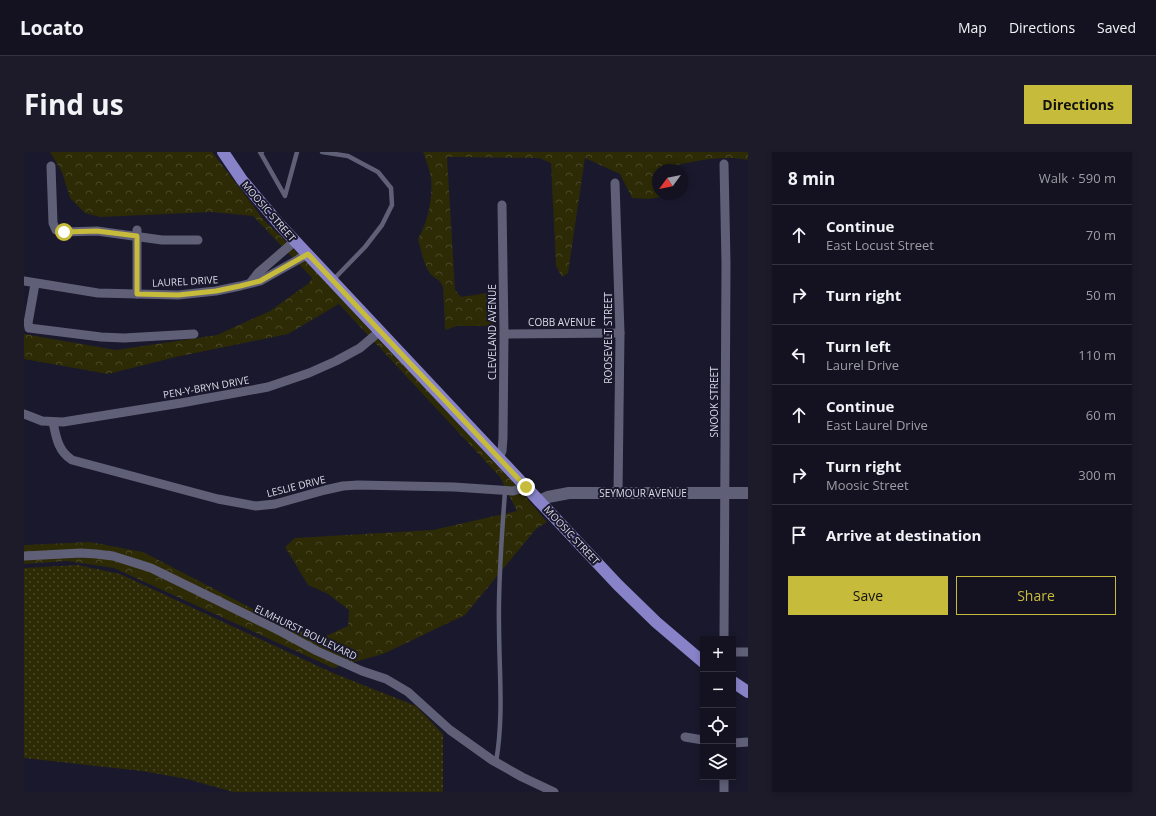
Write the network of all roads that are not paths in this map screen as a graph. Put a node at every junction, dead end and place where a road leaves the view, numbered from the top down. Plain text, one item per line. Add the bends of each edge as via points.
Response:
1 (223, 152) edge
2 (262, 152) edge
3 (297, 152) edge
4 (322, 152) edge
5 (724, 164) dead end
6 (51, 166) dead end
7 (616, 183) dead end
8 (502, 205) dead end
9 (137, 233) junction
10 (198, 240) dead end
11 (295, 241) junction
12 (308, 254) junction
13 (332, 280) junction
14 (24, 282) edge
15 (251, 282) junction
16 (35, 284) junction
17 (137, 294) junction
18 (26, 327) edge
19 (380, 331) junction
20 (620, 333) junction
21 (194, 334) dead end
22 (504, 334) junction
23 (24, 414) edge
24 (53, 422) junction
25 (499, 458) junction
26 (526, 487) junction
27 (505, 490) junction
28 (618, 492) junction
29 (724, 493) junction
30 (748, 493) edge
31 (539, 500) junction
32 (24, 556) edge
33 (724, 636) edge
34 (689, 651) junction
35 (700, 652) edge
36 (736, 652) edge
37 (748, 652) edge
38 (700, 660) edge
39 (736, 684) edge
40 (748, 692) edge
41 (685, 737) dead end
42 (700, 740) edge
43 (748, 742) edge
44 (736, 743) edge
45 (496, 762) junction
46 (724, 780) edge
47 (554, 792) edge
48 (724, 792) edge

1 - 11 main road, MOOSIC STREET via 258,200
2 - 3 lane via 285,196
4 - 13 lane via 348,156 378,172 391,188 392,205 382,225 365,247
5 - 29 street, SNOOK STREET
6 - 9 street via 53,223 56,230
7 - 20 street, ROOSEVELT STREET
8 - 22 street, CLEVELAND AVENUE
9 - 10 street via 162,240
9 - 17 street
11 - 12 main road, MOOSIC STREET
11 - 15 street
12 - 13 main road, MOOSIC STREET
12 - 15 street, LAUREL DRIVE via 260,281
13 - 19 main road, MOOSIC STREET
14 - 16 street, LAUREL DRIVE
15 - 17 street, LAUREL DRIVE via 216,291 178,295
16 - 17 street, LAUREL DRIVE via 98,294
16 - 18 street
18 - 21 street via 124,338
19 - 24 street, PEN-Y-BRYN DRIVE via 360,348 336,361 281,383 181,403
19 - 25 main road, MOOSIC STREET
20 - 22 street, COBB AVENUE
20 - 28 street, ROOSEVELT STREET
22 - 25 street, CLEVELAND AVENUE via 503,438
23 - 24 street, PEN-Y-BRYN DRIVE
24 - 27 street, LESLIE DRIVE via 58,444 64,454 72,460 218,499 256,506 275,504 332,488 358,485
25 - 26 main road, MOOSIC STREET
26 - 27 street, LESLIE DRIVE via 521,490
26 - 31 main road, MOOSIC STREET
27 - 45 lane via 499,624 499,745
28 - 29 street, SEYMOUR AVENUE
28 - 31 street, SEYMOUR AVENUE via 569,493
29 - 30 street, SEYMOUR AVENUE
29 - 33 street, SNOOK STREET
31 - 34 main road, MOOSIC STREET via 632,598
32 - 45 street, ELMHURST BOULEVARD via 96,554 152,568 317,651 386,679 408,692 450,730
34 - 35 street
34 - 38 main road, MOOSIC STREET
36 - 37 street
39 - 40 main road
41 - 42 street
43 - 44 street
45 - 47 street, ELMHURST BOULEVARD
46 - 48 street

